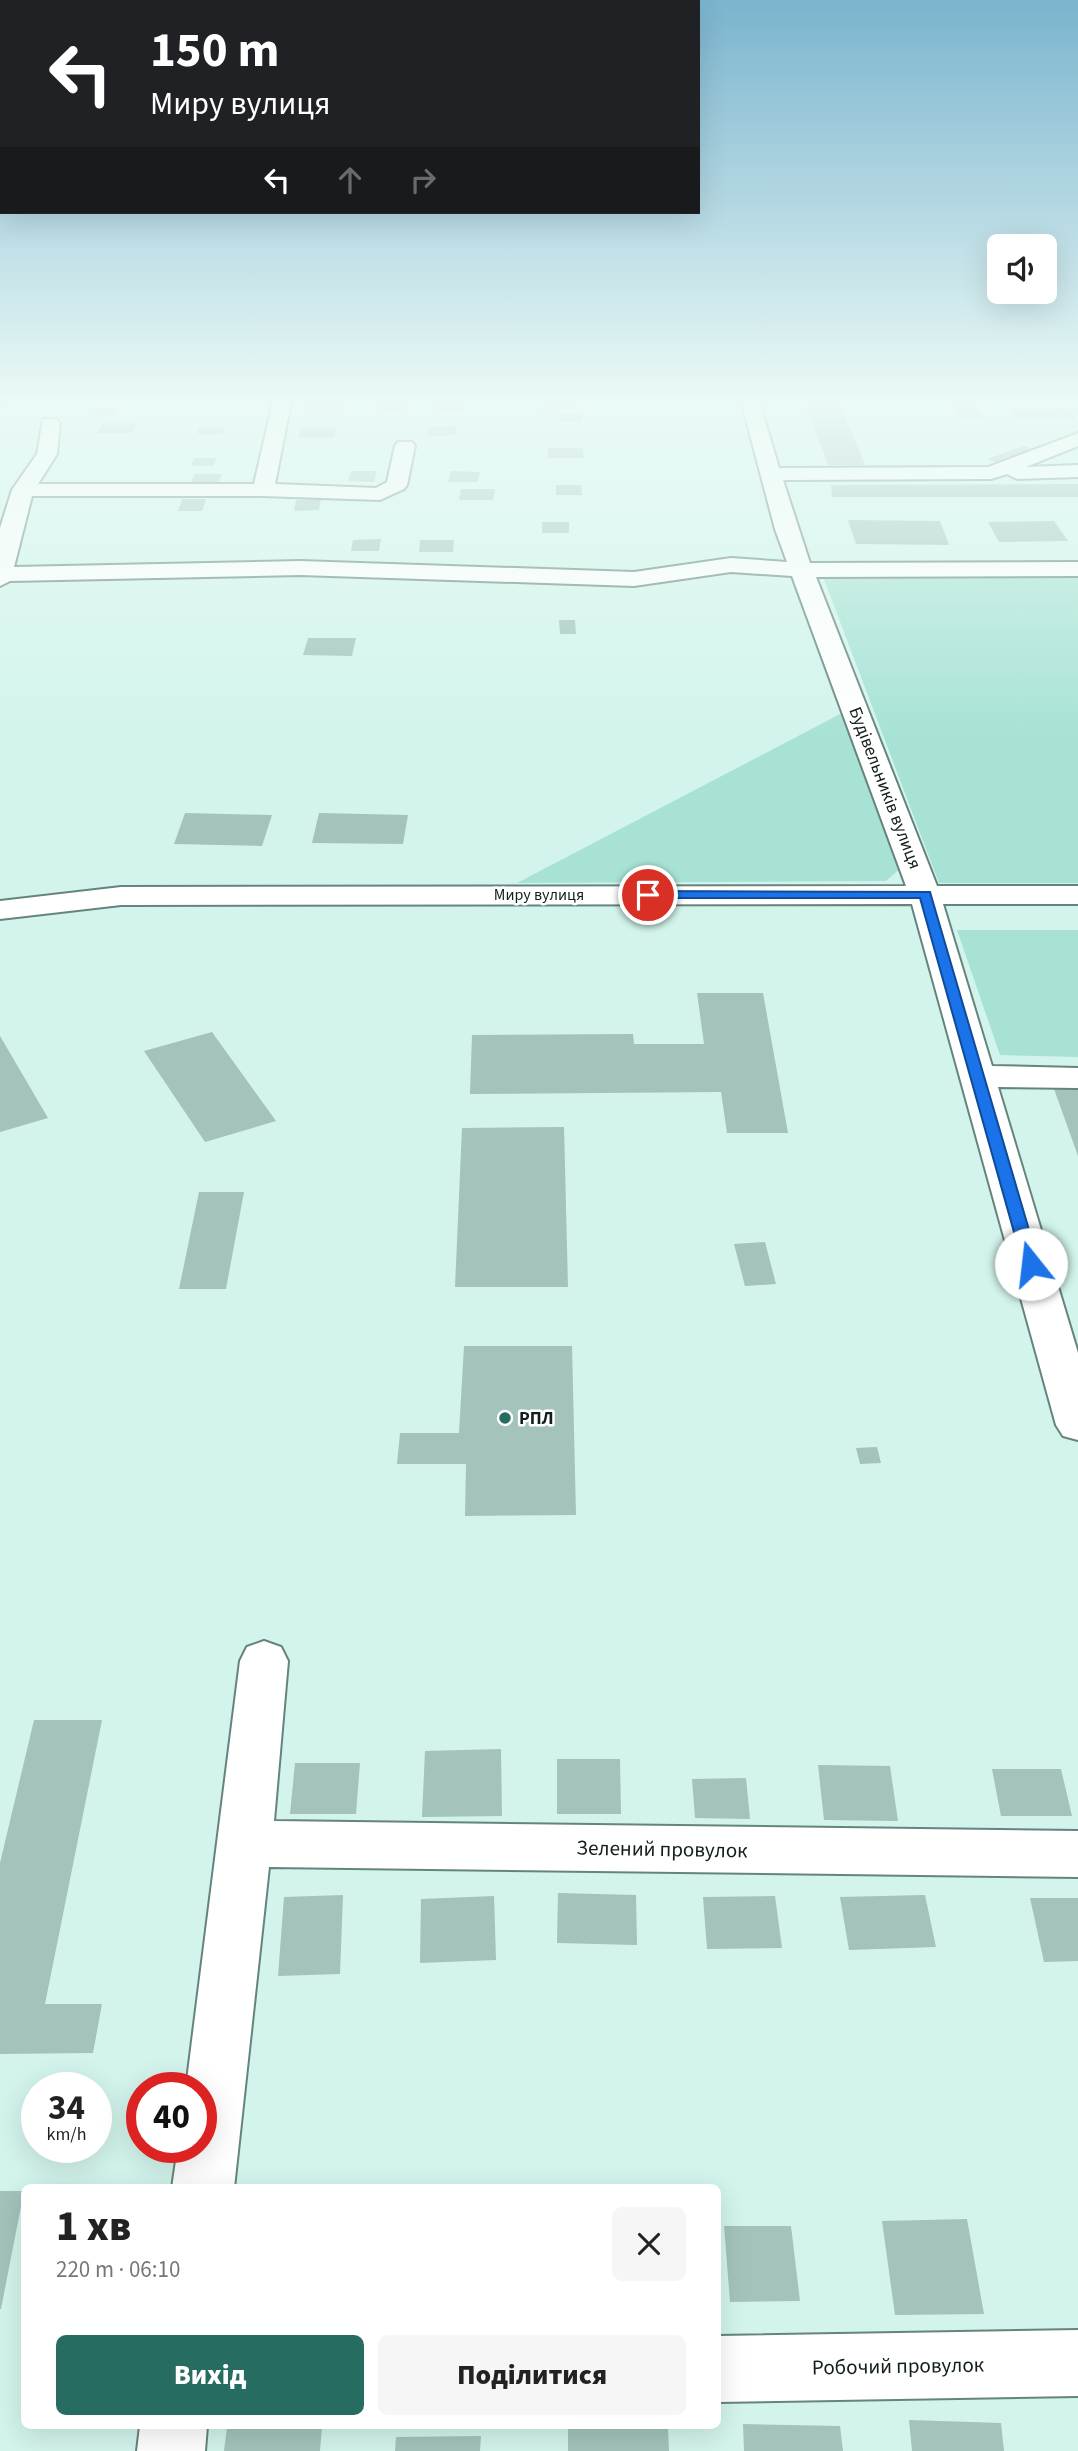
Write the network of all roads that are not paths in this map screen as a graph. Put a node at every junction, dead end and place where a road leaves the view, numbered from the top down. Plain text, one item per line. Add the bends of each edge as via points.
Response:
1 (14, 511) edge
2 (782, 511) edge
3 (1078, 569) edge
4 (803, 570) junction
5 (1, 576) edge
6 (925, 895) junction
7 (1078, 895) edge
8 (0, 910) edge
9 (977, 1076) junction
10 (1078, 1078) edge
11 (1078, 1425) edge
12 (264, 1661) dead end
13 (245, 1844) junction
14 (1078, 1854) edge
15 (203, 2184) edge
16 (1078, 2363) edge
17 (721, 2370) edge
18 (174, 2429) edge
19 (171, 2451) edge

1 - 5 street
2 - 4 street, Будівельників вулиця
3 - 4 street
4 - 5 street via 731,565 634,579 300,568
4 - 6 street, Будівельників вулиця
6 - 7 street, Миру вулиця
6 - 8 street, Миру вулиця via 121,896
6 - 9 street, Будівельників вулиця
9 - 10 street
9 - 11 street, Будівельників вулиця
12 - 13 street
13 - 14 street, Зелений провулок
13 - 15 street
16 - 17 street, Робочий провулок
18 - 19 street

